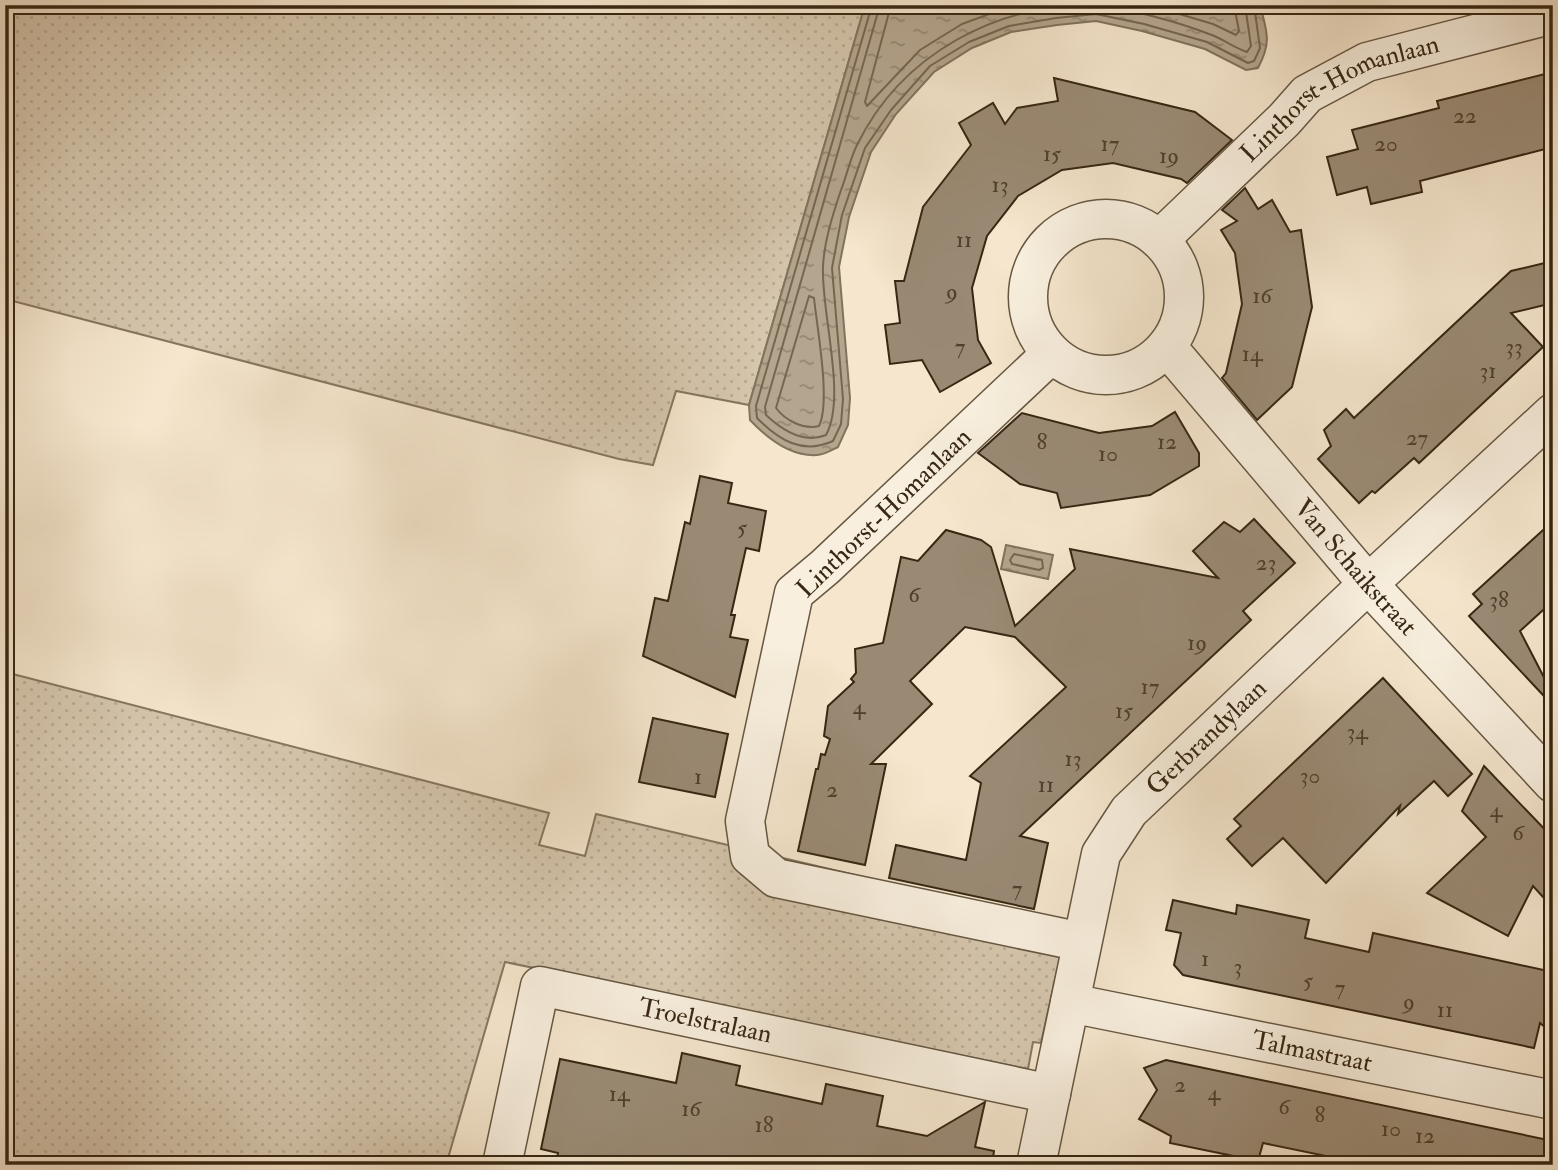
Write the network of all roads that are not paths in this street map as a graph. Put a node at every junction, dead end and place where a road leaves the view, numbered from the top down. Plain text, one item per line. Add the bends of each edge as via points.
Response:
1 (1553, 14) edge
2 (1160, 239) junction
3 (1167, 346) junction
4 (1051, 354) junction
5 (1553, 413) edge
6 (1368, 584) junction
7 (1553, 783) edge
8 (1082, 942) junction
9 (1070, 1003) junction
10 (1051, 1094) junction
11 (1553, 1100) edge
12 (502, 1165) edge
13 (1036, 1165) edge

1 - 2 street, Linthorst-Homanlaan via 1367,62 1307,94
2 - 3 street via 1178,267 1185,299 1181,321
2 - 4 street via 1116,219 1091,219 1068,228 1049,243 1035,262 1027,286 1028,311 1036,334
3 - 4 street via 1141,368 1104,376 1067,366
3 - 6 street, Van Schaikstraat
4 - 8 street, Linthorst-Homanlaan via 794,593 745,821 750,856 776,878
5 - 6 street, Gerbrandylaan
6 - 7 street, Van Schaikstraat
6 - 8 street, Gerbrandylaan via 1129,811 1101,854
8 - 9 street, Gerbrandylaan
9 - 10 street, Gerbrandylaan
9 - 11 street, Talmastraat
10 - 12 street, Troelstralaan via 540,986
10 - 13 street, Gerbrandylaan

